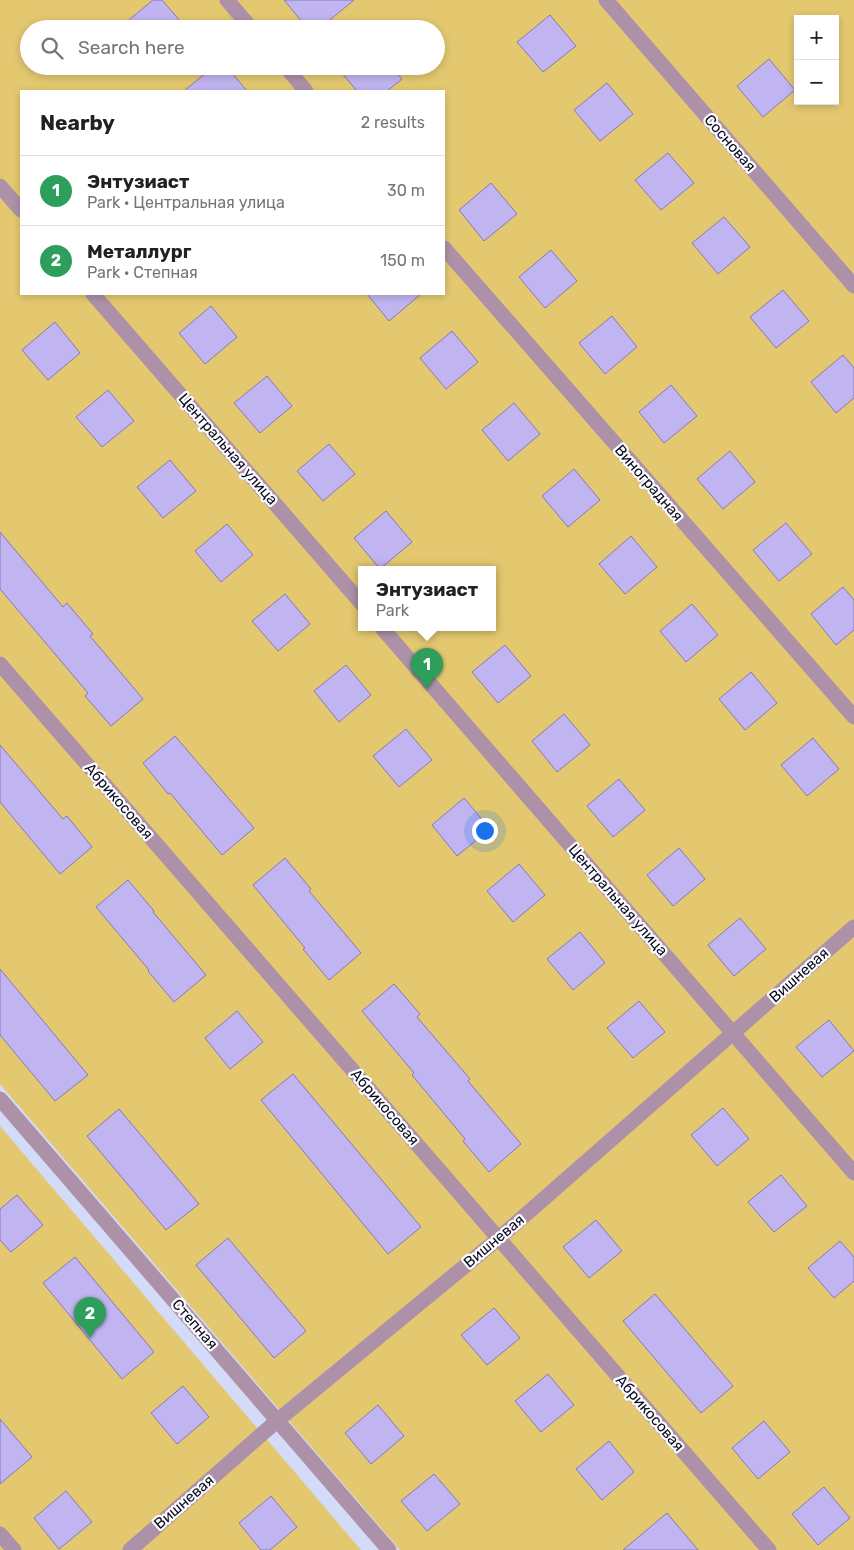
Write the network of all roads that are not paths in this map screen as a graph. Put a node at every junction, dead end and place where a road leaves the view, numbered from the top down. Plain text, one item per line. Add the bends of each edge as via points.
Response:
1 (227, 0) edge
2 (606, 0) edge
3 (244, 20) edge
4 (292, 75) edge
5 (305, 90) edge
6 (0, 186) edge
7 (20, 209) edge
8 (445, 249) edge
9 (854, 286) edge
10 (94, 295) edge
11 (358, 599) edge
12 (385, 631) edge
13 (0, 664) edge
14 (854, 717) edge
15 (854, 926) edge
16 (734, 1033) junction
17 (0, 1099) edge
18 (854, 1173) edge
19 (499, 1238) junction
20 (278, 1420) junction
21 (0, 1534) edge
22 (14, 1550) edge
23 (130, 1550) edge
24 (389, 1550) edge
25 (769, 1550) edge

1 - 3 street
2 - 9 street, Сосновая
4 - 5 street
6 - 7 street
8 - 14 street, Виноградная
10 - 11 street, Центральная улица
12 - 16 street, Центральная улица
13 - 19 street, Абрикосовая
15 - 16 street, Вишневая
16 - 18 street, Центральная улица
16 - 19 street, Вишневая
17 - 20 street, Степная
19 - 20 street, Вишневая
19 - 25 street, Абрикосовая
20 - 23 street, Вишневая
20 - 24 street, Степная
21 - 22 street

